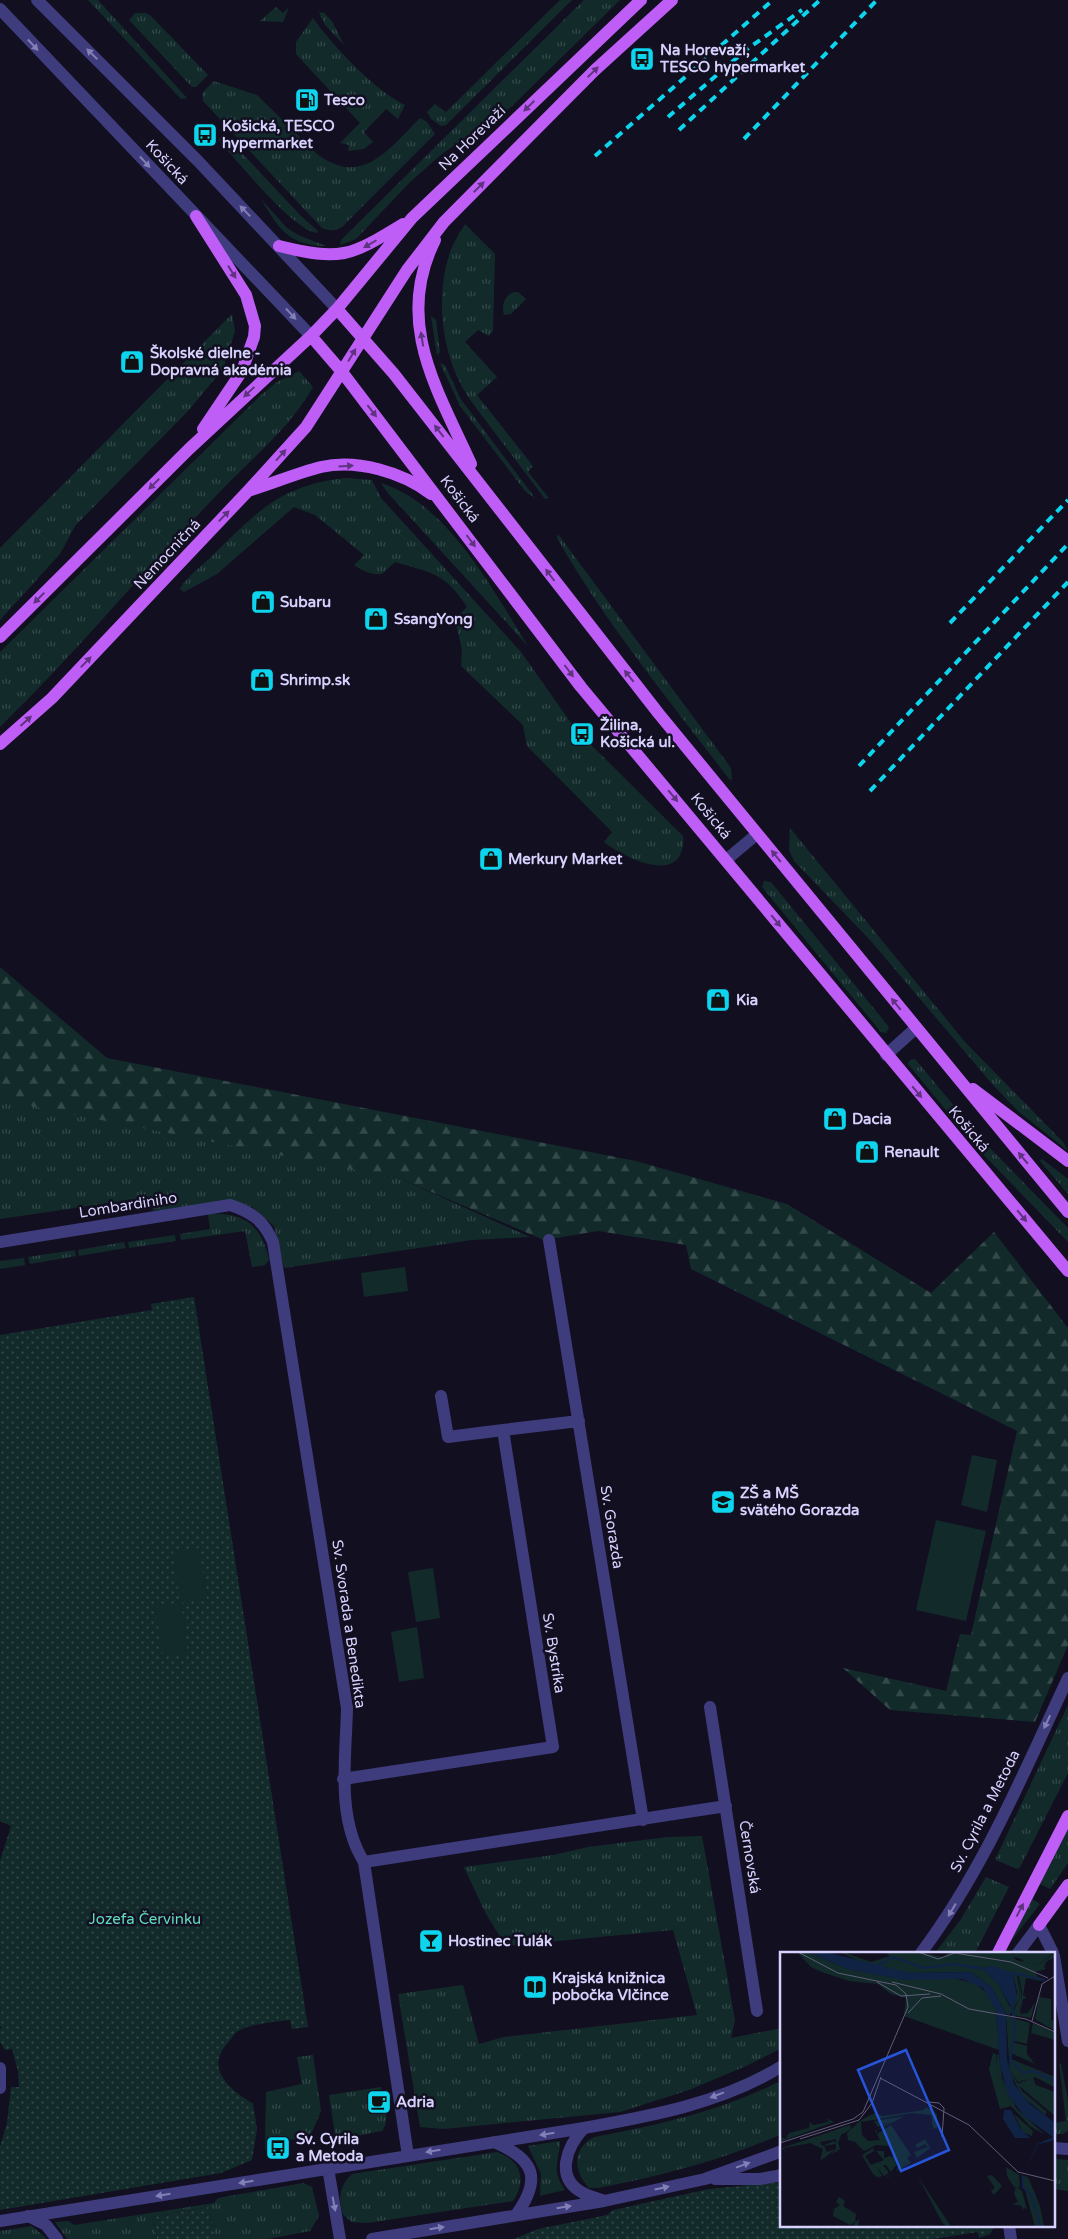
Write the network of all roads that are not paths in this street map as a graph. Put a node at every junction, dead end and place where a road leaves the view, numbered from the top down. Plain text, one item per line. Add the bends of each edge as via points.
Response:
1 (37, 0) edge
2 (641, 0) edge
3 (672, 0) edge
4 (0, 9) edge
5 (196, 216) junction
6 (412, 218) junction
7 (444, 222) junction
8 (279, 246) junction
9 (337, 309) junction
10 (311, 336) junction
11 (362, 338) junction
12 (342, 372) junction
13 (189, 449) junction
14 (480, 482) junction
15 (248, 491) junction
16 (442, 502) junction
17 (0, 637) edge
18 (0, 744) edge
19 (757, 834) junction
20 (726, 860) junction
21 (916, 1028) junction
22 (886, 1055) junction
23 (954, 1074) junction
24 (1068, 1161) edge
25 (1068, 1212) edge
26 (259, 1218) joint
27 (549, 1240) dead end
28 (0, 1242) edge
29 (1068, 1271) edge
30 (442, 1396) dead end
31 (579, 1421) junction
32 (502, 1430) junction
33 (1068, 1678) edge
34 (710, 1708) dead end
35 (343, 1779) junction
36 (726, 1806) junction
37 (1068, 1816) edge
38 (643, 1820) junction
39 (364, 1862) junction
40 (1068, 1885) edge
41 (1039, 1925) junction
42 (922, 1952) edge
43 (999, 1952) edge
44 (1019, 1952) edge
45 (1052, 1952) edge
46 (1056, 1968) edge
47 (757, 2011) dead end
48 (1067, 2037) edge
49 (0, 2068) edge
50 (780, 2069) edge
51 (0, 2088) edge
52 (584, 2128) junction
53 (494, 2142) junction
54 (780, 2152) edge
55 (408, 2156) junction
56 (328, 2168) junction
57 (780, 2175) edge
58 (705, 2179) junction
59 (604, 2201) junction
60 (516, 2215) junction
61 (28, 2216) junction
62 (0, 2221) edge
63 (1009, 2226) edge
64 (57, 2239) edge
65 (340, 2239) edge
66 (372, 2239) edge
67 (1011, 2239) edge

8 -> 1 street, Košická
2 -> 6 main road, Na Horevaží
7 -> 3 main road via 595,70
4 -> 5 street, Košická
5 -> 10 street, Košická
5 -> 13 main road via 246,296 254,337 242,371
6 -> 8 main road via 365,247 350,252 323,255
6 - 9 main road, Na Horevaží
7 - 11 main road via 426,243
14 -> 7 main road via 428,369 421,340 420,286 426,258
8 - 9 street, Košická
9 - 10 main road, Na Horevaží
9 - 11 main road, Košická
10 - 12 main road, Košická
10 -> 13 main road
12 -> 11 main road, Nemocničná
14 -> 11 main road, Košická
15 -> 12 main road, Nemocničná via 306,426
12 -> 16 main road, Košická
13 -> 17 main road
19 -> 14 main road, Košická via 576,610
15 -> 16 main road via 322,467 356,465 395,474 421,486
18 -> 15 main road, Nemocničná via 52,698
16 -> 20 main road, Košická via 581,687
19 - 20 street
21 -> 19 main road, Košická
20 -> 22 main road, Košická
21 - 22 street
21 - 23 main road, Košická
22 -> 29 main road, Košická
23 - 24 main road
25 -> 23 main road, Košická
26 - 28 street, Lombardiniho via 230,1205
26 - 35 street, Sv. Svorada a Benedikta via 273,1242 346,1703
27 - 31 street, Sv. Gorazda
30 - 32 street via 448,1438
31 - 32 street
31 - 38 street, Sv. Gorazda
32 - 35 street, Sv. Bystríka via 552,1747
33 -> 42 street, Sv. Cyrila a Metoda via 982,1859 945,1922
34 - 36 street, Černovská
35 - 39 street, Sv. Svorada a Benedikta via 355,1848
36 - 38 street
36 - 47 street, Černovská
43 -> 37 main road
38 - 39 street
39 - 55 street, Sv. Svorada a Benedikta
40 - 41 main road
41 - 44 street
41 - 45 street
46 - 48 street
49 - 51 street
50 -> 52 street via 716,2096 666,2112
52 -> 53 street
52 - 59 street via 566,2155 566,2170 582,2193
53 -> 55 street
53 - 60 street via 525,2159 531,2175 526,2201
58 -> 54 street
55 - 56 street
56 -> 61 street
56 -> 65 street
57 - 58 street via 760,2179
59 -> 58 street
60 -> 59 street
66 -> 60 street
61 - 62 street
61 - 64 street via 46,2225
63 - 67 street

